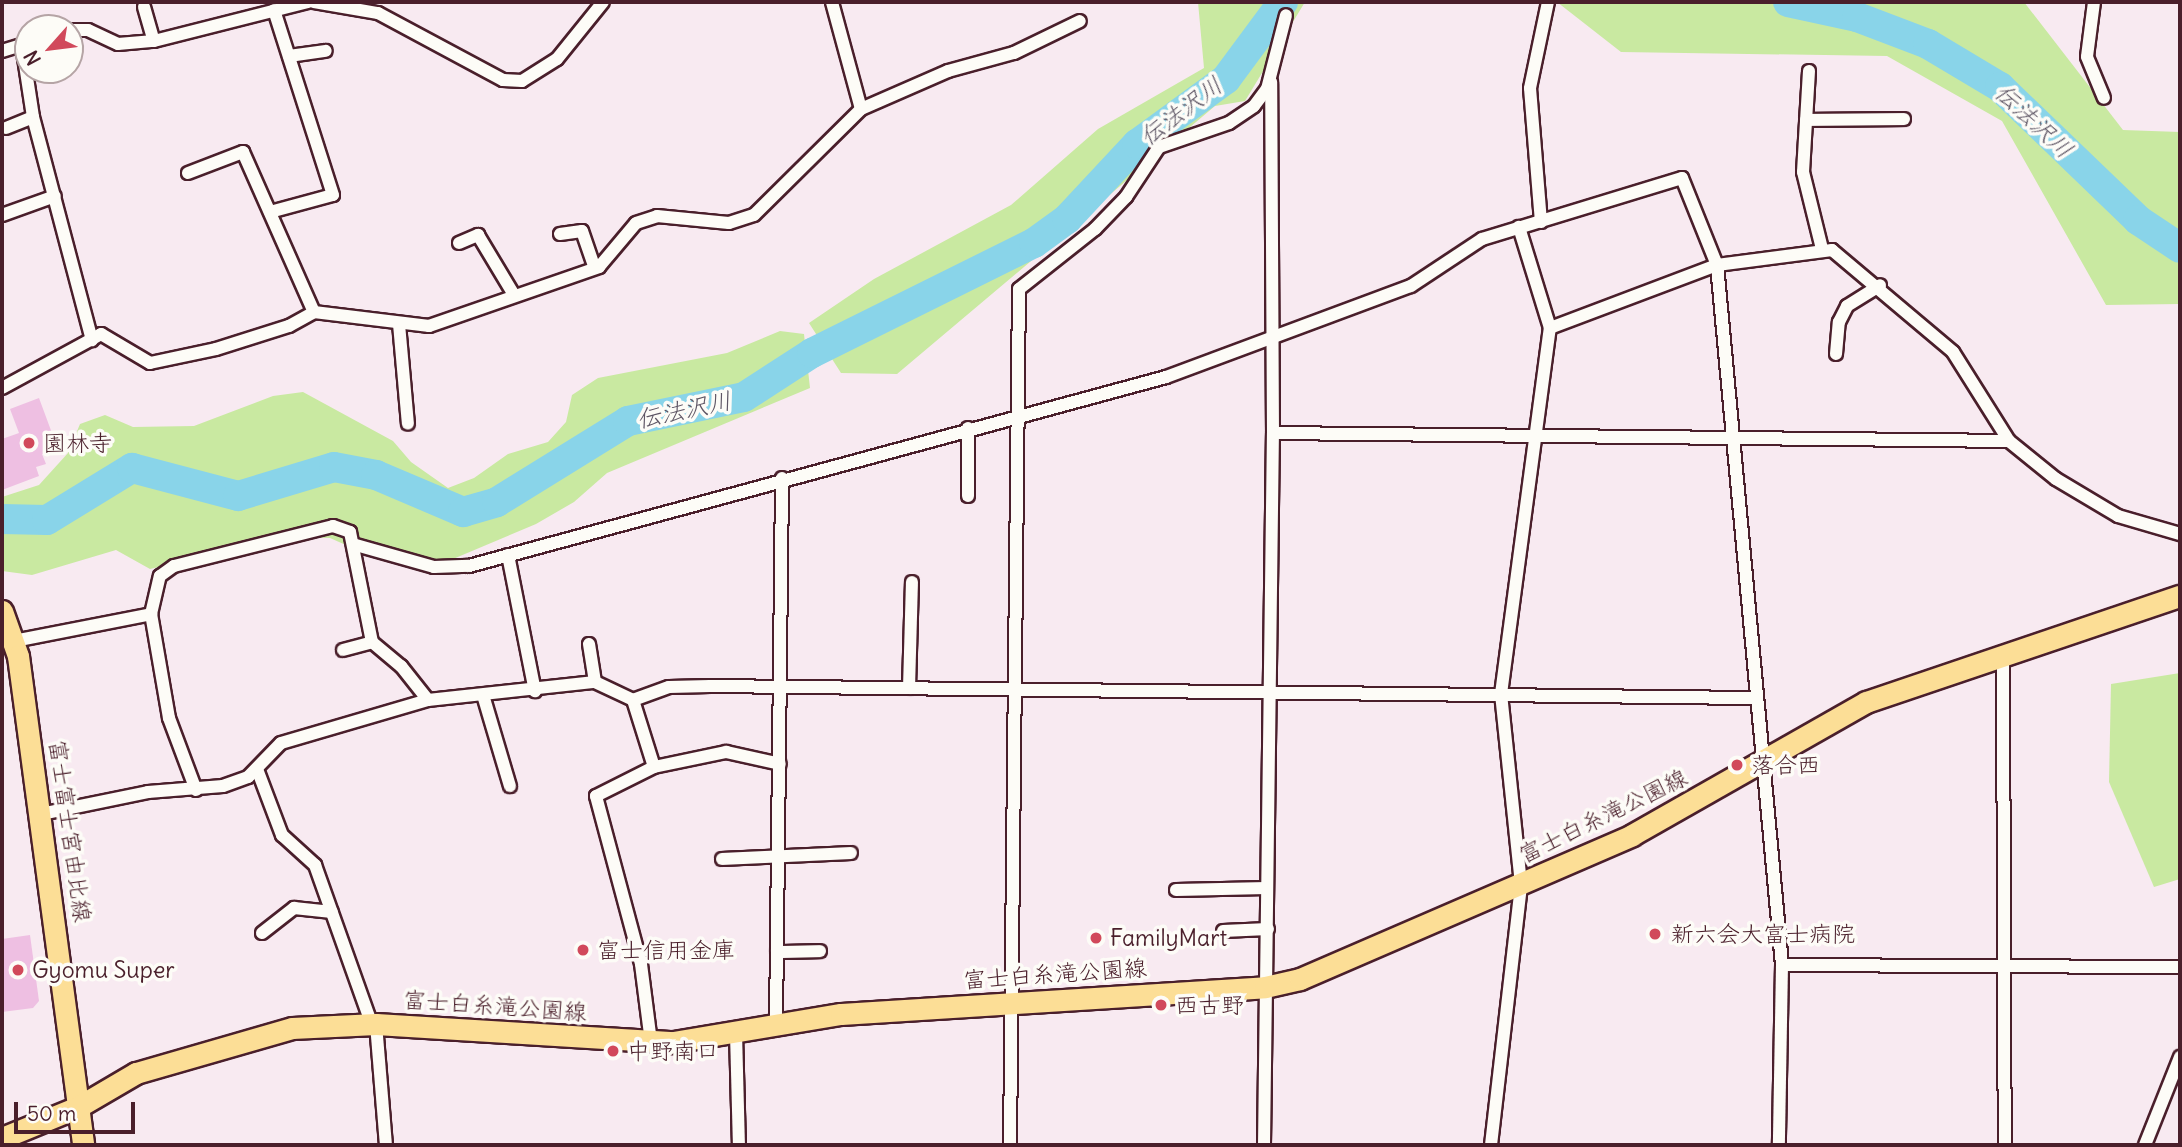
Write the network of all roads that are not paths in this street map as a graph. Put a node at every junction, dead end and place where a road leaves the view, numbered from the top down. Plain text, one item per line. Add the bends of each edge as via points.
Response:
1 (308, 2) edge
2 (314, 2) edge
3 (603, 2) edge
4 (832, 2) edge
5 (1548, 2) edge
6 (2094, 2) edge
7 (347, 3) edge
8 (144, 7) dead end
9 (274, 9) junction
10 (1286, 15) dead end
11 (1080, 21) dead end
12 (84, 30) edge
13 (154, 41) junction
14 (326, 51) dead end
15 (289, 57) junction
16 (1809, 71) dead end
17 (1271, 73) junction
18 (29, 84) edge
19 (2105, 98) dead end
20 (861, 109) junction
21 (33, 117) junction
22 (1904, 119) dead end
23 (1806, 120) junction
24 (6, 128) dead end
25 (188, 173) dead end
26 (55, 196) junction
27 (270, 212) junction
28 (2, 215) edge
29 (1541, 222) junction
30 (1518, 227) junction
31 (560, 234) dead end
32 (459, 243) dead end
33 (1822, 249) junction
34 (1717, 265) junction
35 (595, 268) junction
36 (1880, 285) junction
37 (514, 295) junction
38 (314, 312) junction
39 (399, 324) junction
40 (1550, 328) junction
41 (1270, 339) junction
42 (92, 340) junction
43 (1836, 354) dead end
44 (2, 388) edge
45 (1017, 414) junction
46 (408, 424) dead end
47 (968, 428) junction
48 (1273, 433) junction
49 (1539, 436) junction
50 (1733, 439) junction
51 (2009, 441) junction
52 (782, 478) junction
53 (968, 496) dead end
54 (2180, 534) edge
55 (356, 545) junction
56 (508, 555) junction
57 (912, 582) dead end
58 (2180, 597) edge
59 (2, 611) edge
60 (151, 614) junction
61 (372, 642) junction
62 (589, 644) dead end
63 (343, 650) dead end
64 (11, 652) edge
65 (2003, 654) junction
66 (594, 682) junction
67 (781, 687) junction
68 (909, 688) junction
69 (1014, 688) junction
70 (535, 691) junction
71 (1267, 693) junction
72 (1501, 694) junction
73 (483, 695) junction
74 (1756, 698) junction
75 (428, 700) junction
76 (633, 701) junction
77 (1763, 762) junction
78 (780, 764) junction
79 (654, 767) junction
80 (257, 769) junction
81 (510, 786) dead end
82 (196, 790) junction
83 (41, 814) junction
84 (851, 853) dead end
85 (779, 854) junction
86 (722, 859) dead end
87 (1521, 884) junction
88 (1267, 888) junction
89 (1176, 890) dead end
90 (332, 912) junction
91 (1268, 929) junction
92 (1223, 931) dead end
93 (262, 933) dead end
94 (820, 951) dead end
95 (777, 952) junction
96 (1782, 965) junction
97 (2006, 966) junction
98 (2180, 967) edge
99 (1265, 987) junction
100 (1012, 1004) junction
101 (374, 1024) junction
102 (776, 1026) junction
103 (736, 1033) junction
104 (651, 1042) junction
105 (2180, 1058) edge
106 (2175, 1079) edge
107 (78, 1107) junction
108 (2, 1138) edge
109 (83, 1145) edge
110 (386, 1145) edge
111 (739, 1145) edge
112 (1010, 1145) edge
113 (1264, 1145) edge
114 (1491, 1145) edge
115 (1779, 1145) edge
116 (2005, 1145) edge
117 (2145, 1145) edge

1 - 9 street
2 - 7 street
3 - 7 street via 557,59 522,81 503,80 377,13
4 - 20 street
5 - 29 street via 1530,88
6 - 19 street via 2087,57
8 - 13 street
9 - 13 street
9 - 15 street
10 - 17 street
11 - 20 street via 1014,52 948,71
12 - 13 street via 118,44
14 - 15 street
15 - 27 street via 333,195
16 - 23 street
17 - 41 street
17 - 45 street via 1254,106 1229,123 1159,147 1103,221 1019,289
18 - 21 street
20 - 35 street via 754,215 729,223 657,216 636,223 613,255
21 - 24 street
21 - 26 street
22 - 23 street
23 - 33 street via 1803,172
25 - 27 street via 243,152
26 - 28 street
26 - 42 street
27 - 38 street
29 - 30 street
29 - 34 street via 1682,178
30 - 40 street
30 - 41 street via 1482,239 1411,286
31 - 35 street via 582,231
32 - 37 street via 478,235
33 - 34 street
33 - 36 street via 1848,259
34 - 40 street
34 - 50 street
35 - 37 street
36 - 43 street via 1847,306 1839,322
36 - 51 street via 1953,352
37 - 39 street via 429,326
38 - 39 street
38 - 42 street via 289,326 216,349 150,363 101,334
39 - 46 street
40 - 49 street
41 - 45 street via 1166,377
41 - 48 street
42 - 44 street
45 - 47 street
45 - 69 street
47 - 52 street
47 - 53 street
48 - 49 street
48 - 71 street
49 - 50 street
49 - 72 street
50 - 51 street
50 - 74 street
51 - 54 street via 2056,479 2118,516
52 - 56 street
52 - 67 street
55 - 56 street via 434,566 469,566
55 - 60 street via 350,532 333,526 174,566 160,576
55 - 61 street
56 - 70 street
57 - 68 street
58 - 65 main road, 富士白糸滝公園線
59 - 64 main road, 富士富士宮由比線
60 - 64 street
60 - 82 street via 169,718
61 - 63 street
61 - 75 street via 401,666
62 - 66 street
64 - 83 main road, 富士富士宮由比線
65 - 77 main road, 富士白糸滝公園線 via 1866,702
65 - 97 street
66 - 70 street
66 - 76 street
67 - 68 street
67 - 76 street via 669,687
67 - 78 street
68 - 69 street
69 - 71 street
69 - 100 street
70 - 73 street
71 - 72 street
71 - 88 street
72 - 74 street
72 - 87 street
73 - 75 street
73 - 81 street
74 - 77 street
75 - 80 street via 282,743
76 - 79 street
77 - 87 main road, 富士白糸滝公園線 via 1632,835
77 - 96 street
78 - 79 street via 726,752
78 - 85 street
79 - 104 street via 596,796 641,964
80 - 82 street via 223,786
80 - 90 street via 282,835 315,865
82 - 83 street via 148,792
83 - 107 main road, 富士富士宮由比線
84 - 85 street
85 - 86 street
85 - 95 street
87 - 99 main road, 富士白糸滝公園線 via 1350,960
87 - 114 street
88 - 89 street
88 - 91 street
90 - 93 street via 294,908
90 - 101 street
91 - 92 street
91 - 99 street
94 - 95 street
95 - 102 street
96 - 97 street
96 - 115 street
97 - 98 street
97 - 116 street
99 - 100 main road, 富士白糸滝公園線
99 - 113 street
100 - 102 main road, 富士白糸滝公園線 via 841,1014
100 - 112 street
101 - 104 main road, 富士白糸滝公園線
101 - 107 main road, 富士白糸滝公園線 via 292,1028 182,1055 136,1073
101 - 110 street
102 - 103 main road, 富士白糸滝公園線
103 - 104 main road, 富士白糸滝公園線
103 - 111 street
105 - 106 street
106 - 117 street
107 - 108 main road, 富士白糸滝公園線
107 - 109 main road, 富士富士宮由比線

